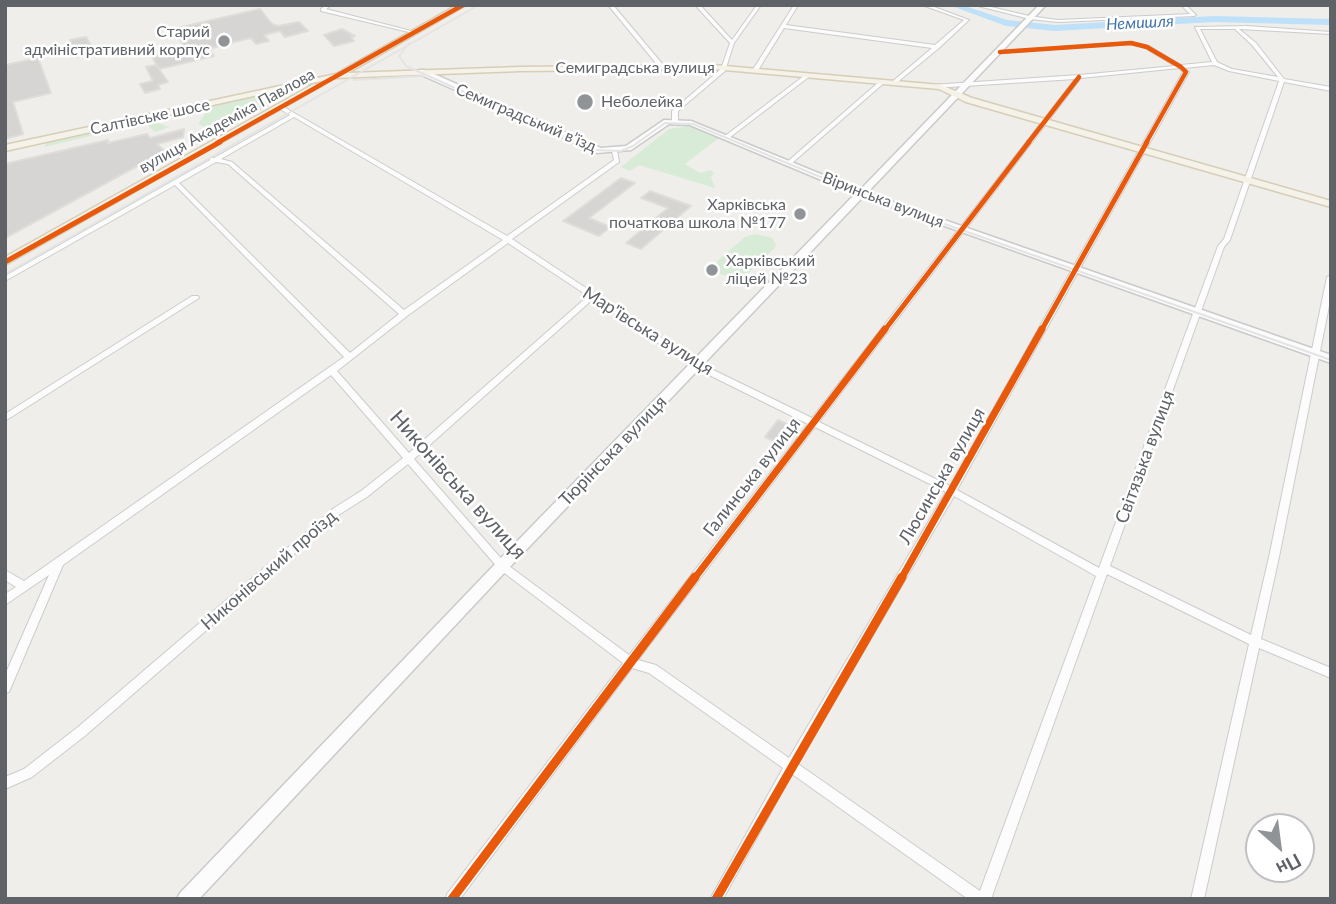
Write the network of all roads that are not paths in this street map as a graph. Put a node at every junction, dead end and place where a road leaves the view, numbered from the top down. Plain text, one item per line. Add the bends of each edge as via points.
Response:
1 (329, 5) edge
2 (463, 5) edge
3 (610, 5) edge
4 (697, 5) edge
5 (759, 5) edge
6 (796, 5) edge
7 (927, 5) edge
8 (976, 5) edge
9 (1043, 5) edge
10 (1183, 5) edge
11 (1030, 18) junction
12 (783, 26) junction
13 (1237, 29) junction
14 (413, 32) junction
15 (1331, 33) edge
16 (732, 43) junction
17 (937, 47) junction
18 (1000, 52) junction
19 (365, 59) junction
20 (1215, 63) junction
21 (1181, 66) junction
22 (662, 67) junction
23 (724, 68) junction
24 (755, 71) junction
25 (422, 72) junction
26 (391, 74) junction
27 (807, 75) junction
28 (335, 76) junction
29 (1079, 77) junction
30 (1282, 79) junction
31 (882, 82) junction
32 (894, 83) junction
33 (966, 85) junction
34 (933, 86) junction
35 (288, 87) junction
36 (1331, 89) edge
37 (302, 94) junction
38 (957, 95) junction
39 (279, 107) junction
40 (294, 115) junction
41 (675, 121) junction
42 (1045, 122) junction
43 (727, 137) junction
44 (5, 148) edge
45 (1141, 149) junction
46 (615, 151) junction
47 (212, 159) junction
48 (789, 163) junction
49 (1247, 180) junction
50 (175, 183) junction
51 (861, 193) junction
52 (1331, 204) edge
53 (960, 229) junction
54 (507, 239) junction
55 (5, 262) edge
56 (1074, 271) junction
57 (1331, 277) edge
58 (5, 279) edge
59 (592, 296) junction
60 (195, 298) dead end
61 (1198, 313) junction
62 (404, 314) junction
63 (1317, 354) junction
64 (350, 358) junction
65 (1331, 359) edge
66 (696, 365) junction
67 (332, 371) junction
68 (5, 418) edge
69 (815, 422) junction
70 (409, 458) junction
71 (953, 491) junction
72 (60, 562) junction
73 (502, 566) junction
74 (1103, 571) junction
75 (5, 574) edge
76 (24, 587) junction
77 (5, 600) edge
78 (1253, 641) junction
79 (630, 662) junction
80 (1331, 673) edge
81 (5, 688) edge
82 (791, 765) junction
83 (5, 783) edge
84 (186, 899) edge
85 (452, 899) edge
86 (716, 899) edge
87 (982, 899) edge
88 (1197, 899) edge

1 - 14 street via 323,10
2 - 14 main road, вулиця Академіка Павлова
3 - 22 street
4 - 16 street
5 - 16 street
6 - 12 street
7 - 17 street via 967,20
8 - 11 street
9 - 11 main road, Тюрінська вулиця
10 - 11 street via 1194,15 1058,21
11 - 18 main road, Тюрінська вулиця
12 - 17 street
12 - 24 street
13 - 15 street
13 - 20 street via 1197,28
13 - 30 street
14 - 19 main road, вулиця Академіка Павлова
16 - 23 street
17 - 32 street
18 - 21 street via 1131,43
18 - 33 main road, Тюрінська вулиця
19 - 26 main road via 368,69
19 - 28 main road, вулиця Академіка Павлова
20 - 21 street, Семиградська вулиця
20 - 30 street
21 - 29 street, Семиградська вулиця
21 - 45 street, Люсинська вулиця via 1186,72
22 - 23 main road, Семиградська вулиця
22 - 25 main road, Семиградська вулиця
23 - 24 main road, Семиградська вулиця
23 - 41 street via 676,111
24 - 27 main road, Семиградська вулиця
25 - 26 main road, Семиградська вулиця
25 - 46 main road, Семиградський в’їзд via 594,150
26 - 28 main road, Семиградська вулиця
27 - 31 main road, Семиградська вулиця
27 - 43 street
28 - 35 main road, Салтівське шосе
28 - 37 main road, вулиця Академіка Павлова
29 - 33 street, Семиградська вулиця
29 - 42 street, Галинська вулиця
30 - 36 street
30 - 49 street, Світязька вулиця
31 - 32 main road, Семиградська вулиця
31 - 48 street
32 - 34 main road, Семиградська вулиця
33 - 34 street, Семиградська вулиця
33 - 38 main road, Тюрінська вулиця
34 - 38 main road, Семиградська вулиця
35 - 37 main road via 302,87
35 - 44 main road, Салтівське шосе
37 - 39 main road, вулиця Академіка Павлова
38 - 42 main road, Семиградська вулиця
38 - 51 main road, Тюрінська вулиця
39 - 40 street, Мар'ївська вулиця
39 - 55 main road, вулиця Академіка Павлова
40 - 47 street, вулиця Академіка Павлова
40 - 54 street, Мар'ївська вулиця
41 - 43 main road, Віринська вулиця via 691,122
41 - 46 main road, Семиградський в’їзд via 659,125 632,146
42 - 45 main road, Семиградська вулиця
42 - 53 street, Галинська вулиця
43 - 48 main road, Віринська вулиця
45 - 49 main road, Семиградська вулиця
45 - 56 street, Люсинська вулиця
46 - 54 street via 617,161
47 - 50 street, вулиця Академіка Павлова
47 - 62 street via 230,163
48 - 51 main road, Віринська вулиця
49 - 52 main road, Семиградська вулиця
49 - 61 street, Світязька вулиця
50 - 58 street, вулиця Академіка Павлова
50 - 64 street
51 - 53 main road, Віринська вулиця
51 - 66 main road, Тюрінська вулиця
53 - 56 main road, Віринська вулиця
53 - 69 street, Галинська вулиця
54 - 59 street, Мар'ївська вулиця
54 - 62 street
56 - 61 main road, Віринська вулиця
56 - 71 street, Люсинська вулиця
57 - 63 street
59 - 66 street, Мар'ївська вулиця
59 - 70 street, Никонівський проїзд
60 - 68 street
61 - 63 main road, Віринська вулиця
61 - 74 street, Світязька вулиця
62 - 64 street
63 - 65 main road, Віринська вулиця
63 - 78 street
64 - 67 street
66 - 69 street, Мар'ївська вулиця
66 - 73 main road, Тюрінська вулиця
67 - 70 street, Никонівська вулиця
67 - 72 street
69 - 71 street, Мар'ївська вулиця
69 - 79 street, Галинська вулиця
70 - 73 street, Никонівська вулиця
70 - 83 street, Никонівський проїзд via 337,510 82,731 29,773
71 - 74 street, Мар'ївська вулиця
71 - 82 street, Люсинська вулиця
72 - 76 street
72 - 81 street
73 - 79 street, Никонівська вулиця
73 - 84 main road, Тюрінська вулиця
74 - 78 street, Мар'ївська вулиця
74 - 87 street, Світязька вулиця
75 - 76 street
76 - 77 street
78 - 80 street, Мар'ївська вулиця
78 - 88 street
79 - 82 street, Никонівська вулиця via 652,669
79 - 85 street, Галинська вулиця
82 - 86 street, Люсинська вулиця
82 - 87 street, Никонівська вулиця

